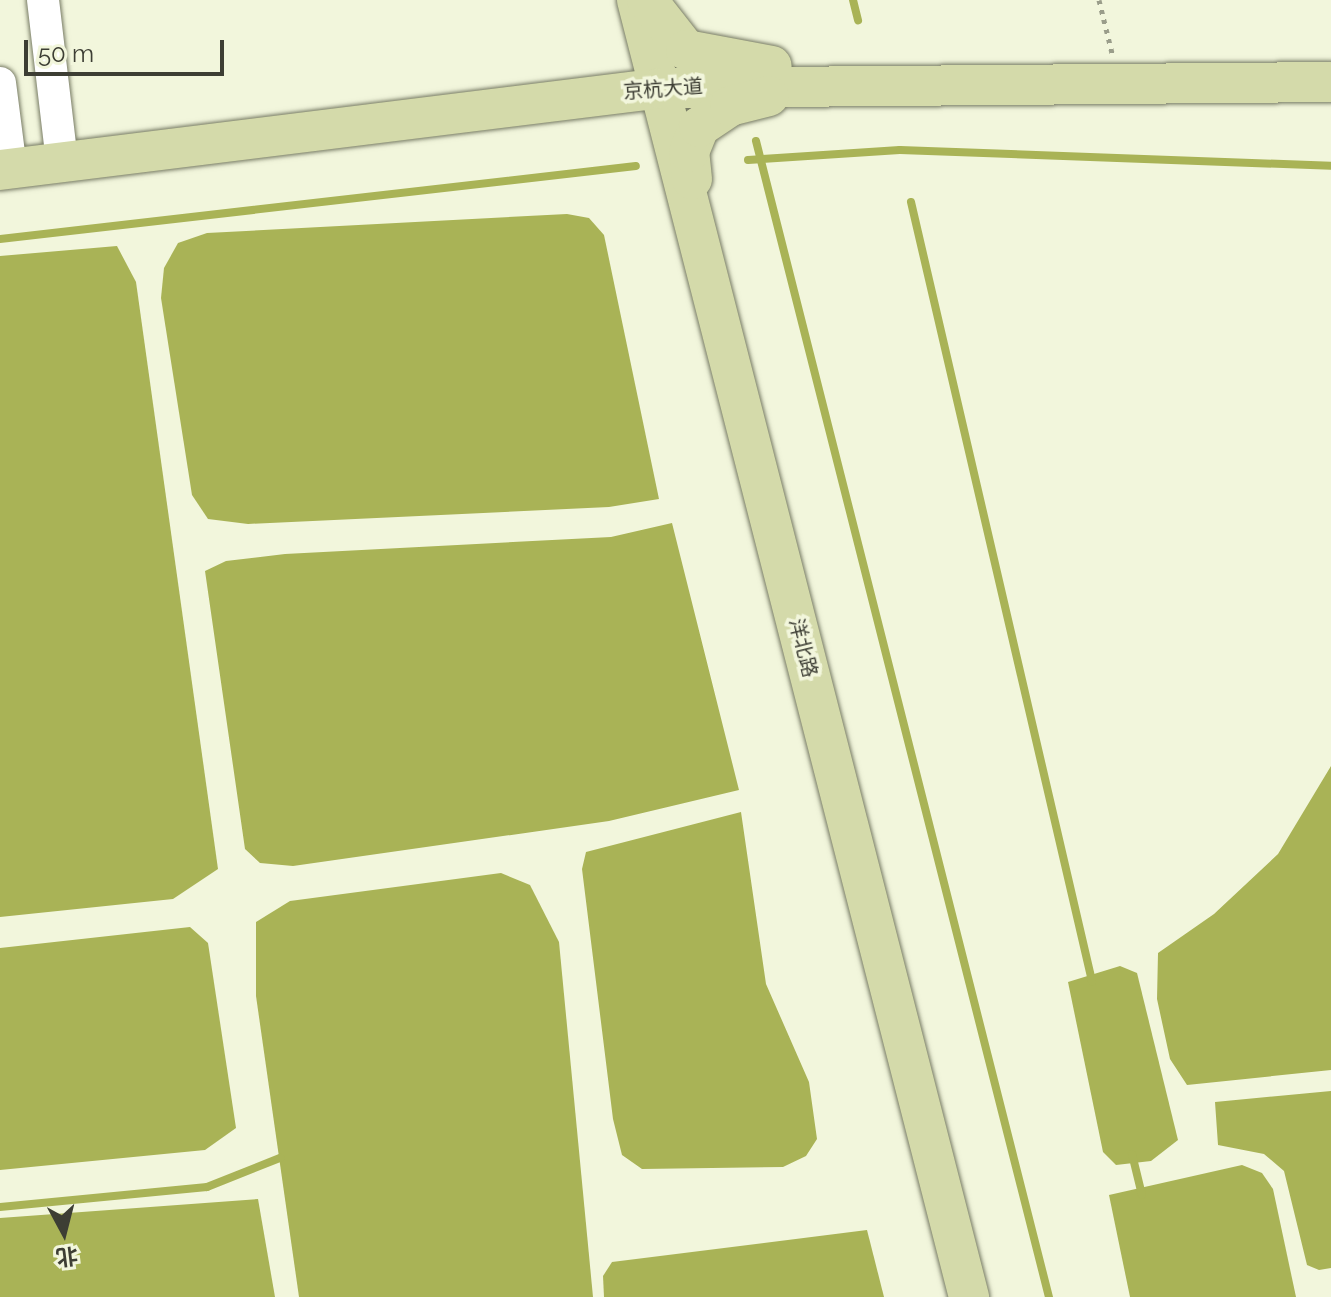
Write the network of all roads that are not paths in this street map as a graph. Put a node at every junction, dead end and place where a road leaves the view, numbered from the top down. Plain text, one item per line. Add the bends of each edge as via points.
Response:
1 (43, 0) edge
2 (637, 0) edge
3 (647, 0) edge
4 (1331, 69) edge
5 (814, 78) junction
6 (659, 80) junction
7 (1331, 82) edge
8 (0, 83) edge
9 (61, 152) junction
10 (5, 159) edge
11 (697, 227) junction
12 (969, 1297) edge

1 - 9 lane
2 - 6 main road, 洋北路
3 - 5 main road via 686,50
4 - 5 main road, 京杭大道
5 - 6 main road, 京杭大道
5 - 7 main road, 京杭大道
5 - 11 main road via 730,106 699,127 689,152
6 - 9 main road, 京杭大道
6 - 11 main road, 洋北路
8 - 10 lane
9 - 10 main road, 京杭大道
11 - 12 main road, 洋北路

